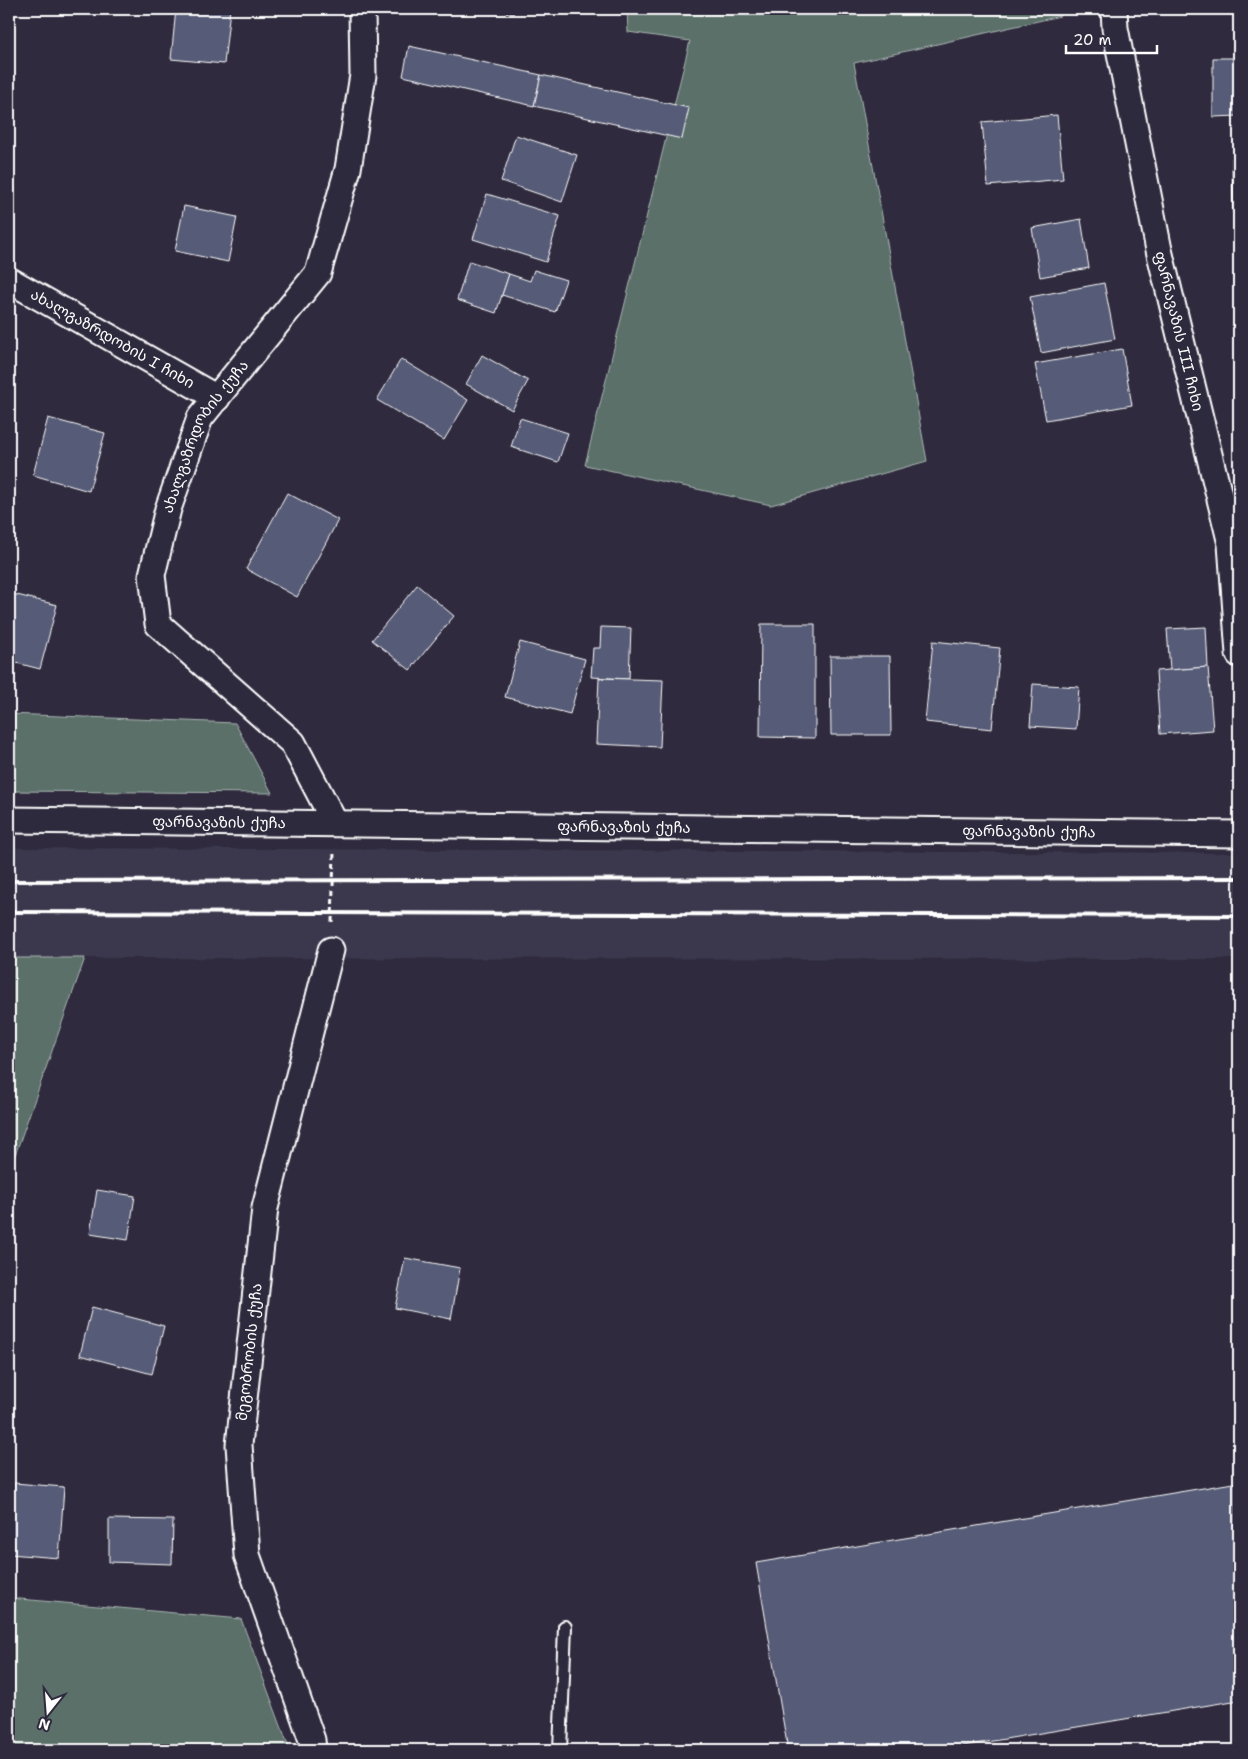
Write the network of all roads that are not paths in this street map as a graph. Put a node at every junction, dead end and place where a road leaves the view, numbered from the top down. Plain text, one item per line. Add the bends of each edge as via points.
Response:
1 (362, 9) edge
2 (1114, 9) edge
3 (9, 280) edge
4 (217, 398) junction
5 (1239, 654) edge
6 (9, 820) edge
7 (335, 823) junction
8 (1239, 834) edge
9 (331, 950) road end
10 (565, 1627) dead end
11 (313, 1750) edge
12 (560, 1750) edge

1 - 4 street, ახალგაზრდობის ქუჩა via 363,75 348,169 318,273
2 - 5 street, ფარნავაზის III ჩიხი via 1115,28 1159,250 1231,544
3 - 4 street, ახალგაზრდობის I ჩიხი
4 - 7 street, ახალგაზრდობის ქუჩა via 200,418 168,509 152,575 158,624 293,743
6 - 7 street, ფარნავაზის ქუჩა
7 - 8 street, ფარნავაზის ქუჩა
9 - 11 street, მეგობრობის ქუჩა via 265,1208 239,1445 247,1555
10 - 12 lane

